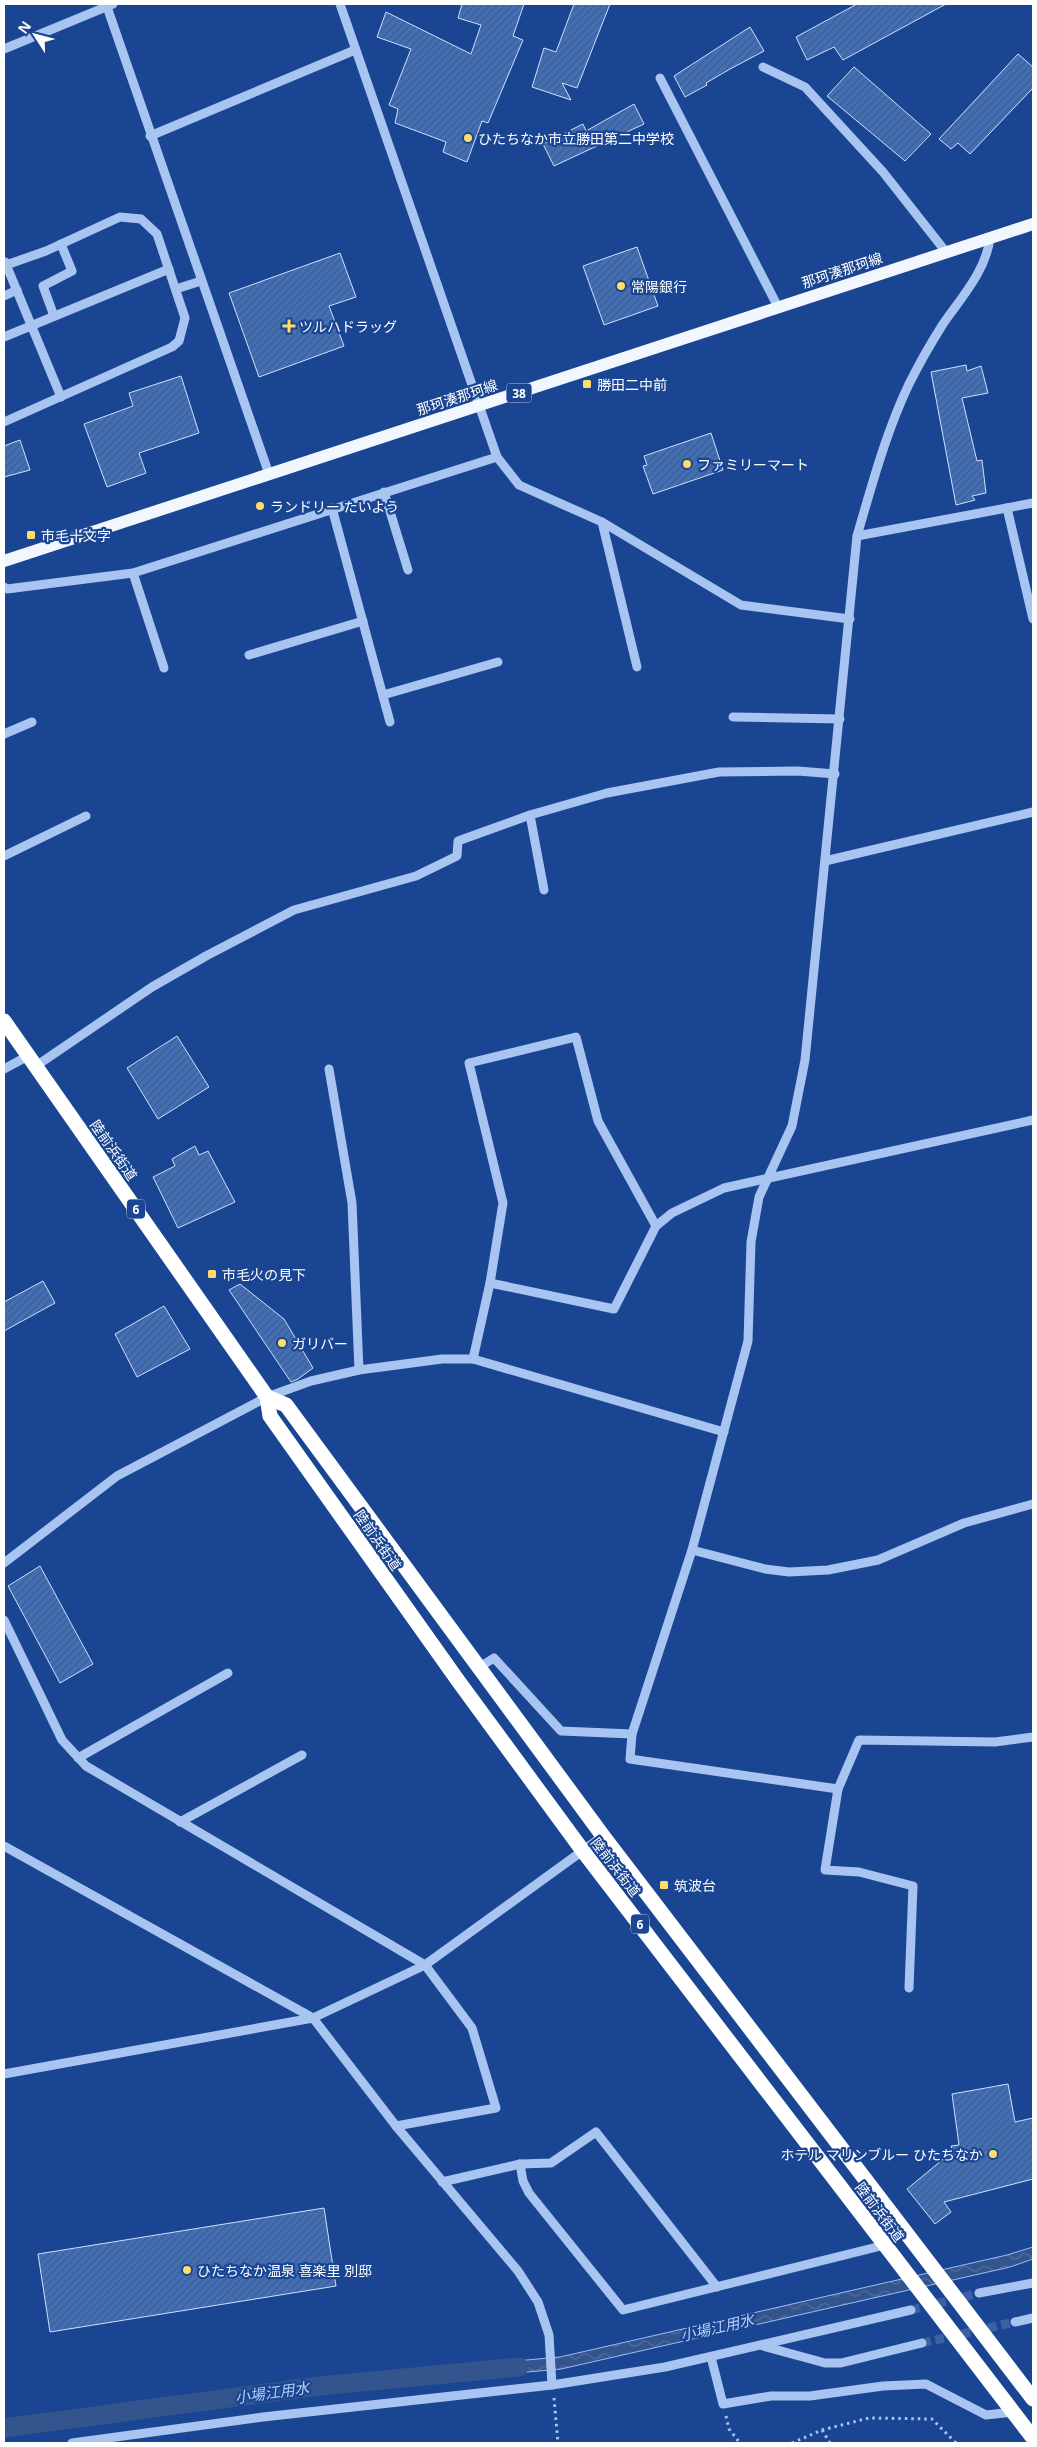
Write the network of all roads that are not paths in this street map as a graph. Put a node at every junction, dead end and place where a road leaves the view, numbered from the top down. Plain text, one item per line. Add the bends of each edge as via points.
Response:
1 (340, 4) edge
2 (109, 5) edge
3 (4, 49) edge
4 (355, 50) junction
5 (763, 67) dead end
6 (660, 78) dead end
7 (150, 136) junction
8 (1033, 224) edge
9 (990, 238) junction
10 (61, 244) junction
11 (946, 252) junction
12 (4, 262) edge
13 (169, 269) junction
14 (7, 276) edge
15 (201, 281) junction
16 (176, 289) junction
17 (16, 290) junction
18 (4, 296) edge
19 (778, 307) junction
20 (54, 316) junction
21 (31, 325) junction
22 (4, 337) edge
23 (61, 397) junction
24 (480, 406) junction
25 (4, 422) edge
26 (496, 457) junction
27 (269, 474) junction
28 (384, 492) junction
29 (1033, 503) edge
30 (332, 508) junction
31 (1007, 508) junction
32 (602, 522) junction
33 (857, 536) junction
34 (4, 560) edge
35 (408, 570) dead end
36 (133, 573) junction
37 (4, 587) edge
38 (850, 618) junction
39 (1033, 620) edge
40 (363, 621) junction
41 (249, 655) dead end
42 (498, 662) dead end
43 (638, 667) dead end
44 (164, 668) dead end
45 (383, 695) junction
46 (734, 717) dead end
47 (840, 720) junction
48 (32, 722) dead end
49 (390, 722) dead end
50 (4, 734) edge
51 (835, 774) junction
52 (1033, 812) edge
53 (530, 814) junction
54 (86, 816) dead end
55 (4, 856) edge
56 (825, 861) junction
57 (544, 890) dead end
58 (4, 1021) edge
59 (32, 1061) junction
60 (4, 1069) edge
61 (329, 1069) dead end
62 (1033, 1120) edge
63 (767, 1177) junction
64 (656, 1226) junction
65 (490, 1283) junction
66 (473, 1359) junction
67 (359, 1370) junction
68 (267, 1397) junction
69 (724, 1432) junction
70 (1033, 1504) edge
71 (692, 1550) junction
72 (4, 1563) edge
73 (4, 1620) edge
74 (478, 1668) junction
75 (228, 1673) dead end
76 (632, 1734) junction
77 (1033, 1737) edge
78 (302, 1755) dead end
79 (78, 1758) junction
80 (838, 1789) junction
81 (180, 1822) junction
82 (603, 1836) junction
83 (4, 1846) edge
84 (584, 1851) junction
85 (424, 1965) junction
86 (909, 1988) dead end
87 (313, 2018) junction
88 (4, 2074) edge
89 (396, 2126) junction
90 (520, 2164) junction
91 (442, 2182) junction
92 (885, 2245) junction
93 (1033, 2284) edge
94 (717, 2287) junction
95 (979, 2293) tunnel mouth
96 (911, 2310) tunnel mouth
97 (1033, 2318) edge
98 (1015, 2322) tunnel mouth
99 (922, 2343) tunnel mouth
100 (761, 2345) junction
101 (711, 2357) junction
102 (552, 2385) junction
103 (1033, 2399) edge
104 (1013, 2412) junction
105 (1033, 2438) edge
106 (72, 2443) edge

1 - 4 street
2 - 3 street
2 - 7 street
4 - 7 street
4 - 24 street
5 - 11 street via 805,87 883,172
6 - 19 street
7 - 15 street
8 - 9 main road, 那珂湊那珂線 / 38
9 - 11 main road, 那珂湊那珂線 / 38
9 - 33 street via 988,256 909,384 878,463
10 - 12 street via 8,264
10 - 13 street via 120,217 141,218 157,234
10 - 20 street via 72,271 44,286
11 - 19 main road, 那珂湊那珂線 / 38
12 - 14 street
13 - 16 street
13 - 20 street
14 - 17 street
15 - 16 street
15 - 27 street
16 - 23 street via 185,318 179,341
17 - 18 street
17 - 21 street
19 - 24 main road, 那珂湊那珂線 / 38
20 - 21 street
21 - 22 street
21 - 23 street
23 - 25 street
24 - 26 street
24 - 27 main road, 那珂湊那珂線 / 38
26 - 28 street
26 - 32 street via 519,485
27 - 34 main road, 那珂湊那珂線 / 38
28 - 30 street
28 - 35 street
29 - 31 street
30 - 36 street
30 - 40 street
31 - 33 street
31 - 39 street
32 - 38 street via 741,605
32 - 43 street
33 - 38 street
36 - 37 street
36 - 44 street
38 - 47 street
40 - 41 street
40 - 45 street
42 - 45 street
45 - 49 street
46 - 47 street
47 - 51 street
48 - 50 street
51 - 53 street via 798,770 719,772 606,793
51 - 56 street
52 - 56 street
53 - 57 street
53 - 59 street via 458,841 457,856 416,876 294,910 152,987
54 - 55 street
56 - 63 street via 805,1060 792,1126
58 - 59 highway, 陸前浜街道 / 6
59 - 60 street
59 - 68 highway, 陸前浜街道 / 6
61 - 67 street via 352,1203
62 - 63 street
63 - 64 street via 724,1188 672,1213
63 - 69 street via 759,1197 751,1242 748,1341
64 - 65 street via 614,1309
64 - 65 street via 598,1121 576,1037 469,1063 504,1204
65 - 66 street
66 - 67 street via 442,1359
66 - 69 street
67 - 68 street via 311,1381
68 - 72 street via 117,1476
68 - 74 highway, 陸前浜街道 / 6 via 286,1405
68 - 84 highway, 陸前浜街道 / 6 via 270,1416
69 - 71 street
70 - 71 street via 964,1523 878,1560 828,1570 789,1572 765,1569
71 - 76 street
73 - 79 street via 62,1740
74 - 76 street via 494,1658 562,1731
74 - 82 highway, 陸前浜街道 / 6
75 - 79 street
76 - 80 street via 630,1759
77 - 80 street via 995,1742 859,1740
78 - 81 street
79 - 81 street via 86,1766
80 - 86 street via 825,1870 859,1872 913,1886
81 - 85 street
82 - 84 street
82 - 103 highway, 陸前浜街道 / 6
83 - 87 street
84 - 85 street
84 - 92 highway, 陸前浜街道 / 6
85 - 87 street
85 - 89 street via 472,2028 496,2108
87 - 88 street
87 - 89 street
89 - 91 street
90 - 91 street
90 - 94 street via 529,2193 623,2310
90 - 94 street via 551,2163 596,2132
91 - 102 street via 518,2271 538,2302 549,2335
92 - 94 street
92 - 104 highway, 陸前浜街道 / 6
93 - 95 street
96 - 100 street
97 - 98 street
99 - 100 street via 841,2363 825,2363
100 - 101 street
101 - 102 street
101 - 104 street via 723,2404 771,2396 810,2396 926,2384 986,2415
102 - 106 street via 263,2417
104 - 105 highway, 陸前浜街道 / 6

